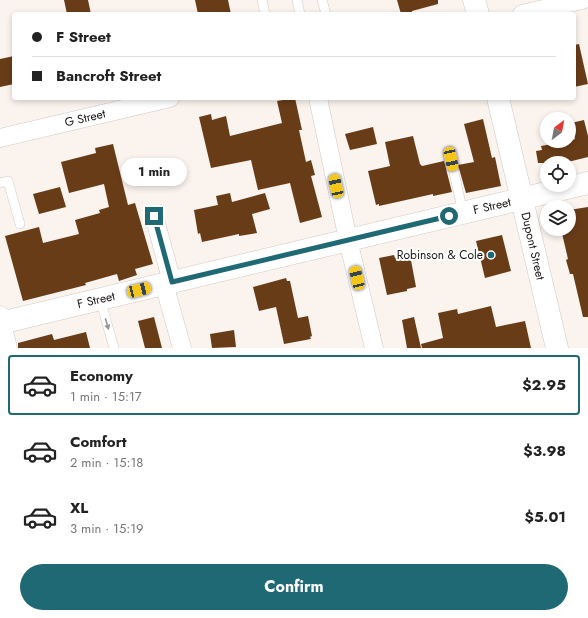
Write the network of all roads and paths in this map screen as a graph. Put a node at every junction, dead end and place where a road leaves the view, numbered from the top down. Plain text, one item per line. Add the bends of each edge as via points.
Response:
1 (262, 0) edge
2 (297, 0) edge
3 (322, 0) edge
4 (474, 0) edge
5 (582, 0) edge
6 (265, 12) edge
7 (300, 12) edge
8 (325, 12) edge
9 (477, 12) edge
10 (531, 12) edge
11 (162, 100) edge
12 (318, 100) edge
13 (498, 100) edge
14 (0, 138) edge
15 (451, 159) dead end
16 (0, 183) edge
17 (588, 183) edge
18 (522, 199) junction
19 (463, 213) junction
20 (154, 216) dead end
21 (20, 224) dead end
22 (348, 240) junction
23 (168, 283) junction
24 (100, 299) junction
25 (1, 320) edge
26 (8, 348) edge
27 (114, 348) edge
28 (182, 348) edge
29 (374, 348) edge
30 (557, 348) edge

1 - 6 lane
2 - 7 lane
3 - 8 lane
4 - 9 street
5 - 10 street
11 - 14 street, G Street
12 - 22 street
13 - 18 street, Dupont Street
15 - 19 lane
16 - 21 lane via 8,181
17 - 18 street, F Street
18 - 19 street, F Street
18 - 30 street, Dupont Street
19 - 22 street, F Street
20 - 23 street
22 - 23 street, F Street
22 - 29 street
23 - 24 street, F Street
23 - 28 street
24 - 25 street, F Street
24 -> 27 lane
25 - 26 street

